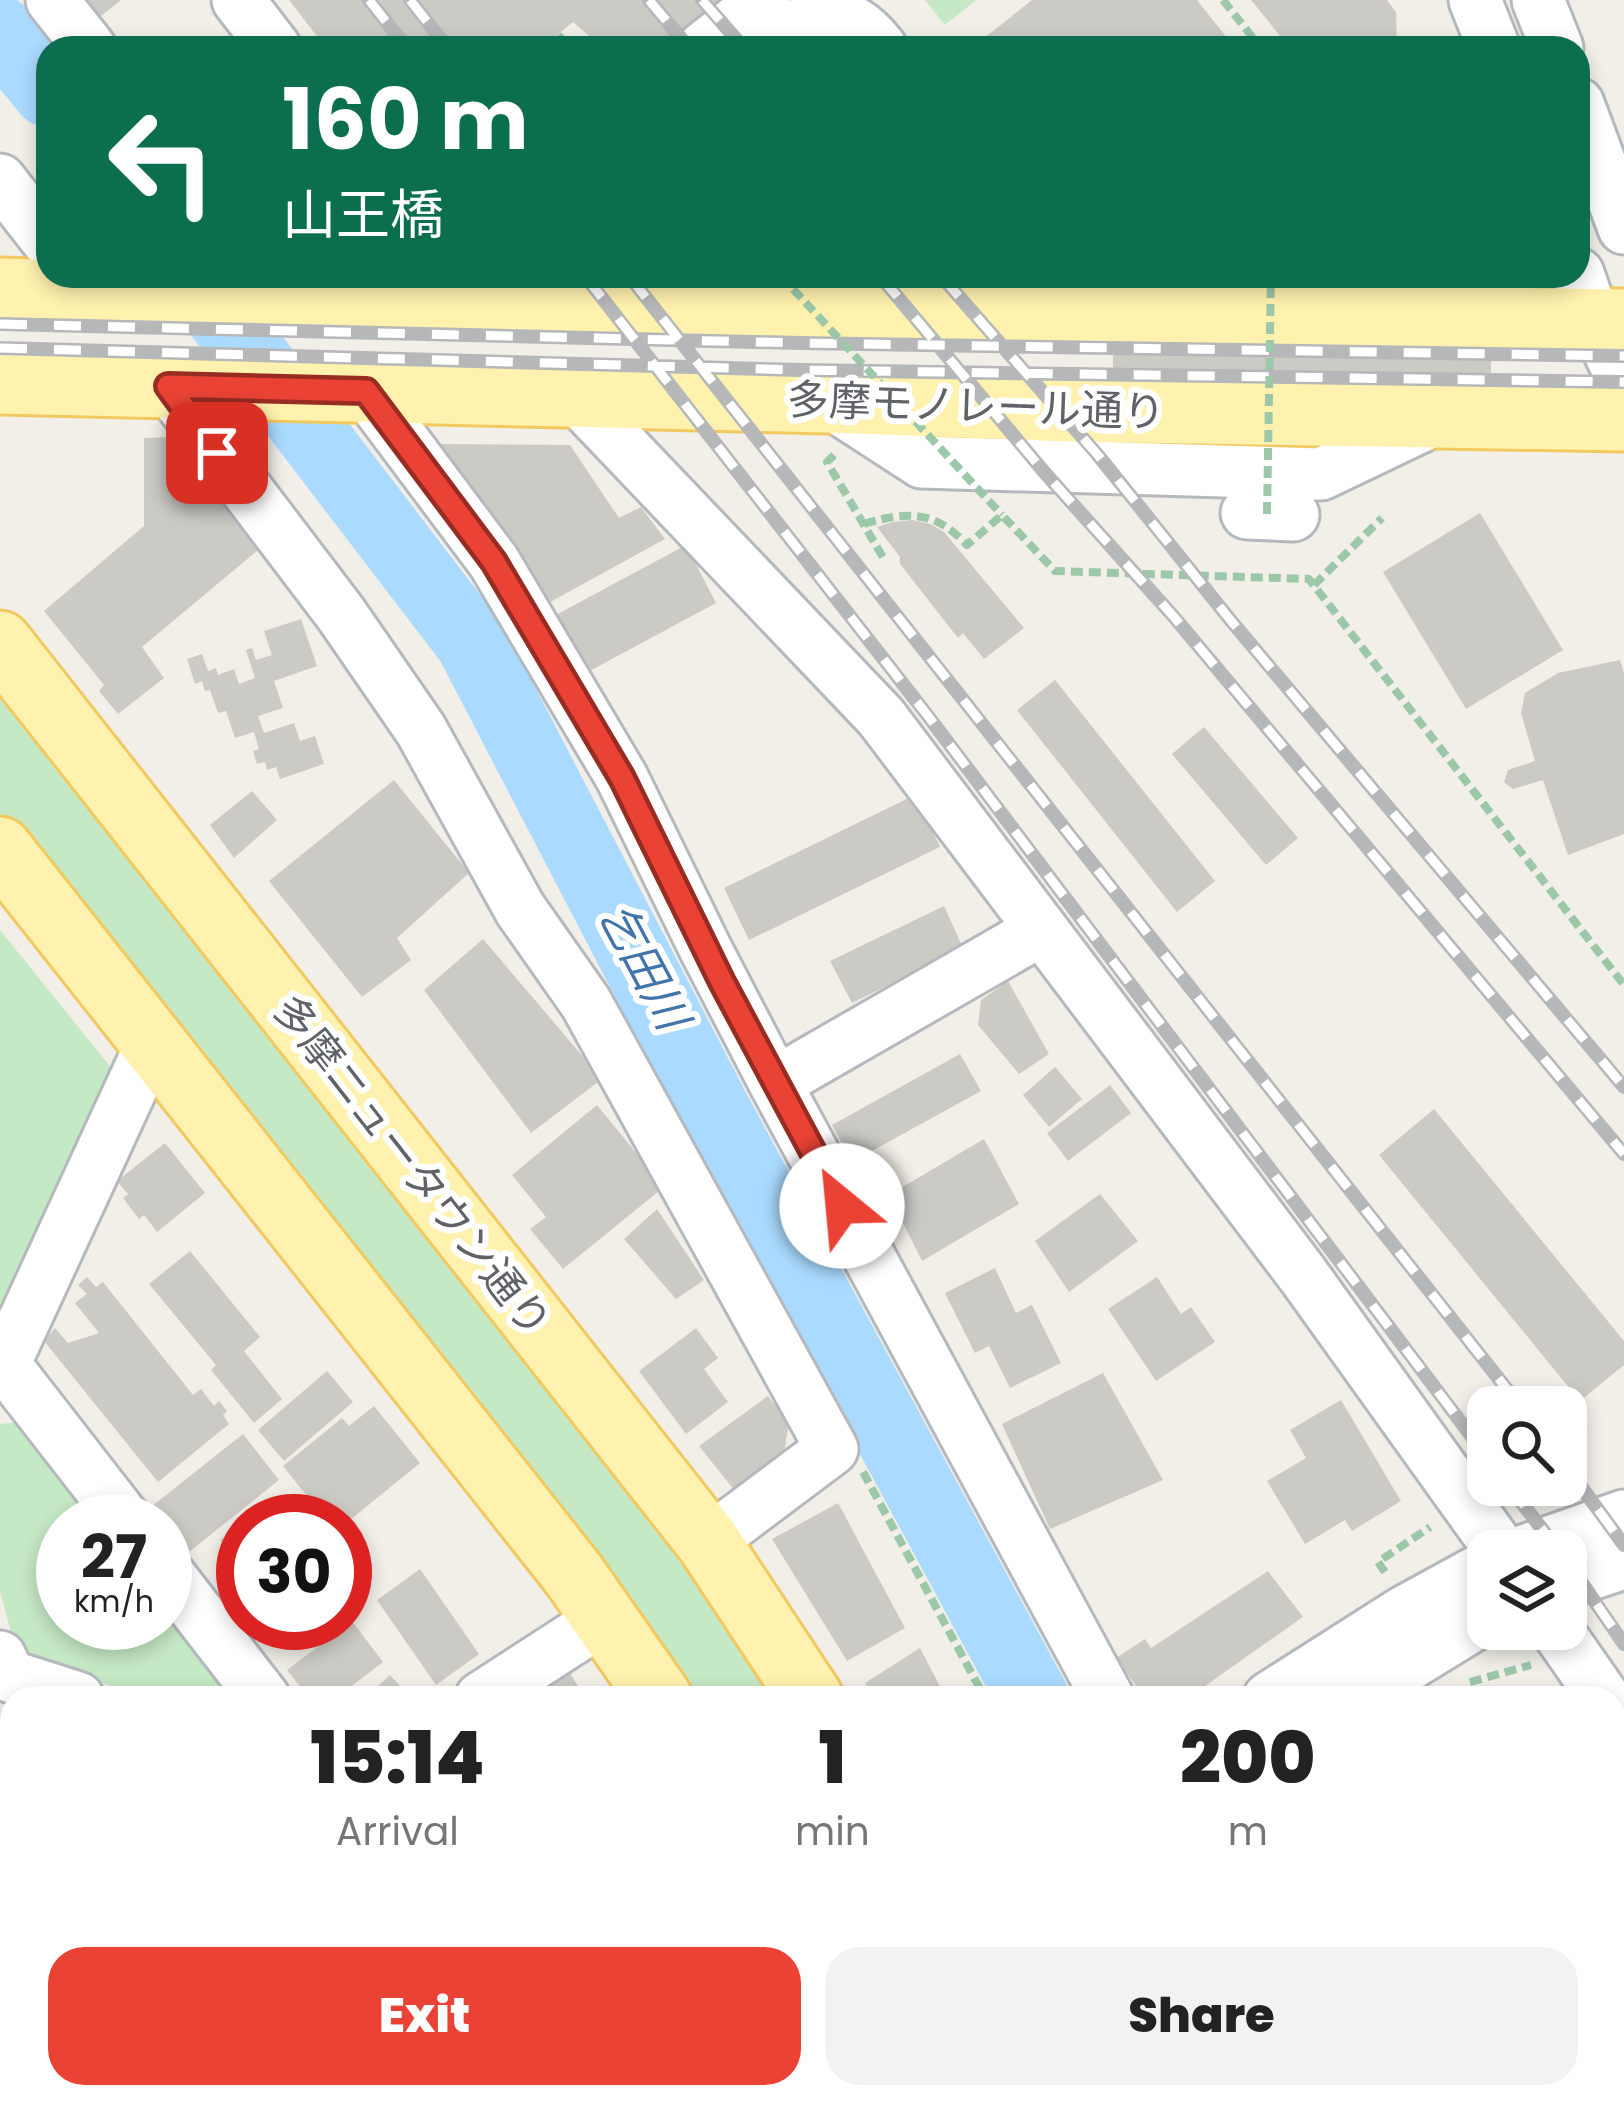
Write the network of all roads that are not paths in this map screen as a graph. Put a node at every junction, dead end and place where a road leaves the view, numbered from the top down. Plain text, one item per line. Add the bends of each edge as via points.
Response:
1 (52, 0) edge
2 (238, 0) edge
3 (764, 0) edge
4 (882, 0) edge
5 (1475, 0) edge
6 (1538, 0) edge
7 (80, 36) edge
8 (266, 36) edge
9 (718, 36) edge
10 (785, 36) edge
11 (871, 36) edge
12 (910, 36) edge
13 (1489, 36) edge
14 (1552, 36) edge
15 (1590, 136) edge
16 (0, 180) edge
17 (36, 226) edge
18 (1624, 228) edge
19 (97, 288) edge
20 (425, 289) edge
21 (0, 290) edge
22 (270, 290) edge
23 (1101, 294) edge
24 (1599, 305) edge
25 (0, 382) edge
26 (1624, 382) edge
27 (183, 387) junction
28 (347, 391) junction
29 (575, 396) junction
30 (1624, 418) edge
31 (0, 643) edge
32 (0, 849) edge
33 (1041, 930) junction
34 (153, 1042) junction
35 (776, 1083) junction
36 (2, 1369) edge
37 (105, 1494) edge
38 (1624, 1516) edge
39 (1481, 1523) edge
40 (1584, 1530) edge
41 (708, 1542) junction
42 (1624, 1563) edge
43 (1587, 1575) edge
44 (1467, 1578) edge
45 (192, 1605) edge
46 (606, 1617) junction
47 (1467, 1629) edge
48 (1571, 1650) edge
49 (3, 1670) edge
50 (46, 1686) edge
51 (255, 1686) edge
52 (500, 1686) edge
53 (652, 1686) edge
54 (803, 1686) edge
55 (1102, 1686) edge
56 (1288, 1686) edge
57 (1374, 1686) edge
58 (1596, 1686) edge

1 - 7 street
2 - 8 street
3 - 9 street
4 - 12 street
5 - 13 street
6 - 14 street
10 - 11 street via 828,16 848,18
15 - 18 street
16 - 17 street
19 - 21 main road
19 - 22 main road
20 - 22 main road
20 - 23 main road
23 - 24 main road
24 - 26 street
25 - 27 main road
27 - 28 main road, 多摩モノレール通り
27 - 41 street via 422,730 520,909 586,1003 832,1449
28 - 29 main road, 多摩モノレール通り
28 - 35 street via 494,562 622,778
29 - 30 main road, 多摩モノレール通り via 833,425 1072,410
29 - 33 street via 881,717
31 - 41 main road, 多摩ニュータウン通り
32 - 34 main road
33 - 35 street
33 - 39 street
34 - 36 street
34 - 46 main road
35 - 55 street
36 - 37 street
38 - 40 street
41 - 54 main road, 多摩ニュータウン通り
42 - 43 street
44 - 56 street
45 - 51 street
46 - 52 street
46 - 53 main road
47 - 57 street
48 - 58 street
49 - 50 street

